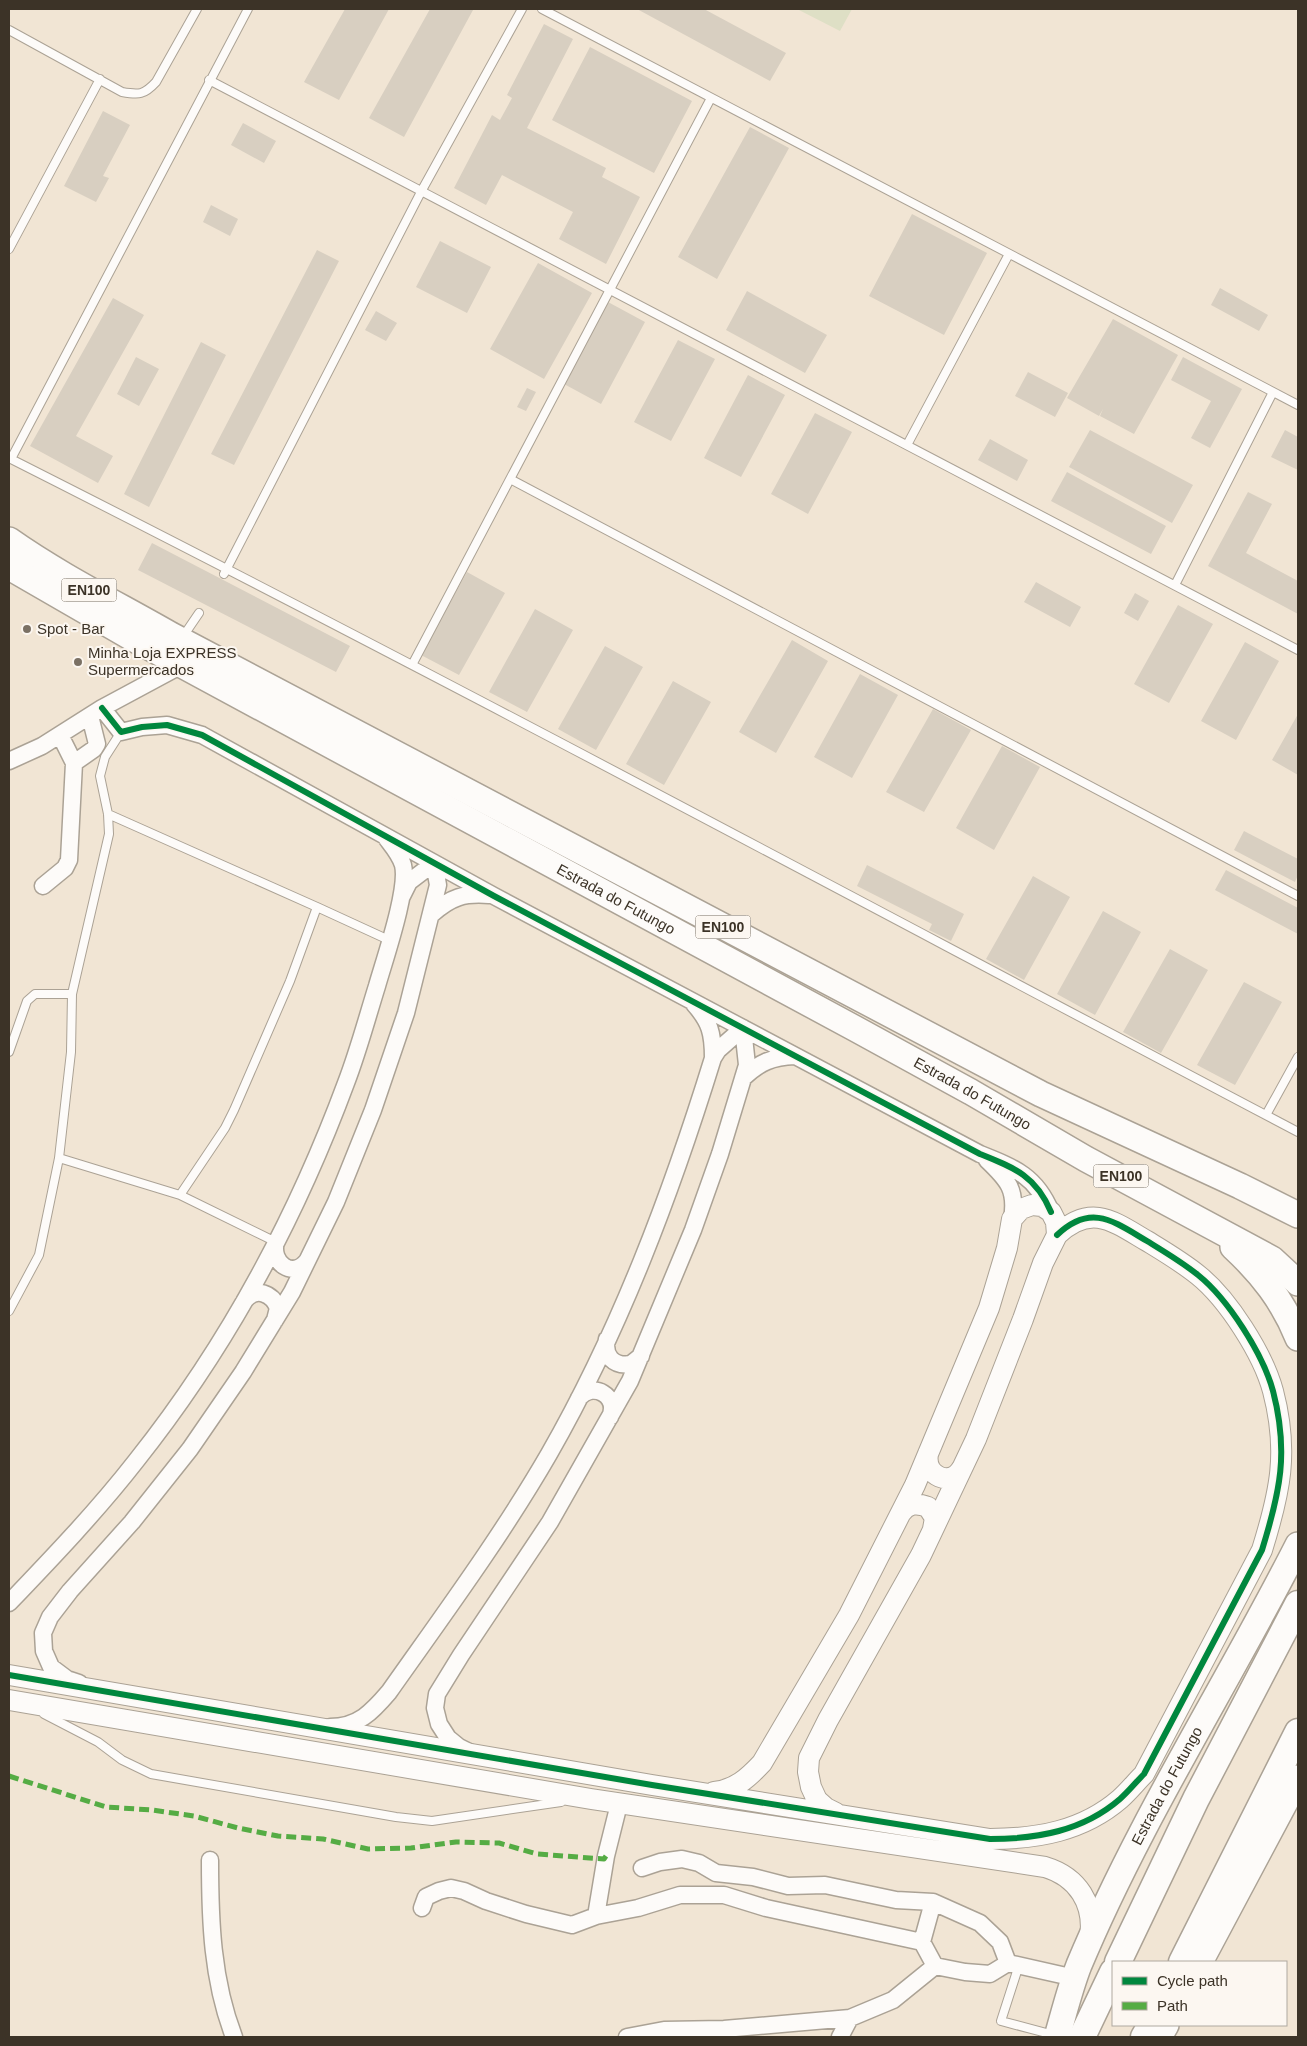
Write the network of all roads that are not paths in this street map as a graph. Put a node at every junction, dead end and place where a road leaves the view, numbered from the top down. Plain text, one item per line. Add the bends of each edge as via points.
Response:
1 (198, 9) edge
2 (248, 9) edge
3 (522, 9) edge
4 (542, 9) edge
5 (9, 30) edge
6 (100, 79) junction
7 (209, 80) junction
8 (711, 98) junction
9 (422, 190) junction
10 (10, 244) edge
11 (1009, 254) junction
12 (610, 289) junction
13 (1273, 392) junction
14 (1298, 405) edge
15 (907, 445) junction
16 (510, 479) junction
17 (9, 540) edge
18 (9, 567) edge
19 (225, 571) junction
20 (1175, 585) junction
21 (199, 613) dead end
22 (181, 640) junction
23 (1298, 650) edge
24 (182, 665) junction
25 (412, 665) junction
26 (96, 712) junction
27 (121, 732) junction
28 (60, 736) junction
29 (9, 761) edge
30 (74, 763) junction
31 (108, 814) junction
32 (382, 834) junction
33 (434, 863) junction
34 (42, 886) dead end
35 (494, 896) junction
36 (1298, 896) edge
37 (401, 898) junction
38 (317, 907) junction
39 (432, 914) junction
40 (391, 941) junction
41 (72, 994) junction
42 (691, 1000) junction
43 (743, 1028) junction
44 (9, 1052) edge
45 (795, 1056) junction
46 (1298, 1057) edge
47 (713, 1058) junction
48 (744, 1078) junction
49 (1266, 1115) junction
50 (1298, 1132) edge
51 (980, 1154) junction
52 (59, 1158) junction
53 (1240, 1186) junction
54 (180, 1195) junction
55 (1298, 1199) edge
56 (1051, 1212) junction
57 (1298, 1215) edge
58 (1012, 1219) junction
59 (1216, 1230) junction
60 (1057, 1235) junction
61 (276, 1242) junction
62 (307, 1261) junction
63 (1298, 1283) edge
64 (245, 1300) junction
65 (9, 1311) edge
66 (275, 1320) junction
67 (1298, 1338) edge
68 (607, 1339) junction
69 (641, 1356) junction
70 (579, 1398) junction
71 (610, 1417) junction
72 (928, 1454) junction
73 (962, 1468) junction
74 (901, 1513) junction
75 (934, 1529) junction
76 (1298, 1545) edge
77 (9, 1603) edge
78 (1298, 1604) edge
79 (9, 1675) edge
80 (102, 1691) junction
81 (9, 1701) edge
82 (310, 1726) junction
83 (1298, 1732) edge
84 (475, 1755) junction
85 (1298, 1778) edge
86 (699, 1792) junction
87 (591, 1799) junction
88 (619, 1804) junction
89 (837, 1814) junction
90 (210, 1860) dead end
91 (642, 1868) dead end
92 (716, 1873) junction
93 (704, 1896) junction
94 (933, 1902) junction
95 (422, 1908) dead end
96 (596, 1916) junction
97 (922, 1942) junction
98 (1089, 1944) junction
99 (1118, 1961) edge
100 (1182, 1961) edge
101 (1201, 1961) edge
102 (1013, 1964) junction
103 (935, 1966) junction
104 (1112, 1973) edge
105 (1075, 1978) junction
106 (850, 2018) junction
107 (1150, 2026) edge
108 (1165, 2026) edge
109 (234, 2037) edge
110 (627, 2037) edge
111 (840, 2037) edge
112 (1066, 2037) edge
113 (1144, 2037) edge
114 (1159, 2037) edge

1 - 6 lane via 147,92 136,95 122,92
2 - 7 lane
3 - 9 lane
4 - 8 lane
5 - 6 lane
6 - 10 lane
7 - 9 lane
7 - 19 lane via 10,459
8 - 11 lane
8 - 12 lane
9 - 12 lane
9 - 19 lane
11 - 13 lane
11 - 15 lane
12 - 15 lane
12 - 16 lane
13 - 14 lane
13 - 20 lane
15 - 20 lane
16 - 25 lane
16 - 36 lane
17 - 22 main road, Estrada do Futungo / EN100 via 36,560
18 - 24 main road, Estrada do Futungo / EN100
19 - 25 lane
20 - 23 lane
21 - 22 lane
22 - 53 main road, Estrada do Futungo / EN100 via 1040,1094
24 - 26 street
24 - 59 main road, Estrada do Futungo / EN100 via 856,1029
25 - 49 lane
26 - 27 street
26 - 28 street
26 - 30 street via 97,744
27 - 31 lane via 104,757 100,776
27 - 32 street via 167,724 202,735
28 - 29 street
28 - 30 street
30 - 34 street via 69,860 65,868
31 - 38 lane
31 - 41 lane via 109,834
32 - 33 street
32 - 37 street via 399,853 404,868
33 - 35 street
33 - 37 street via 409,882
33 - 39 street via 438,885
35 - 39 street via 473,894 458,897
35 - 42 street
37 - 40 street
38 - 40 lane
38 - 54 lane via 290,981 234,1110
39 - 62 street via 406,1013 373,1110 336,1202
40 - 61 street via 347,1082
41 - 44 lane via 35,994 27,1001
41 - 52 lane via 71,1052
42 - 43 street
42 - 47 street via 712,1031
43 - 45 street
43 - 47 street
43 - 48 street via 747,1064
45 - 48 street via 755,1066
45 - 51 street
46 - 49 lane
47 - 68 street via 656,1223
48 - 69 street via 693,1230
49 - 50 lane
51 - 56 street via 1028,1177 1044,1195
51 - 58 street via 1011,1187 1015,1202
52 - 54 lane
52 - 65 lane via 39,1255
53 - 55 main road
53 - 57 main road, Estrada do Futungo
54 - 61 lane
56 - 58 street via 1042,1206 1032,1205 1021,1209
56 - 60 street
58 - 72 street via 990,1308
59 - 63 main road, Estrada do Futungo via 1272,1259
59 - 67 main road via 1270,1285
60 - 73 street
60 - 89 street via 1069,1223 1083,1218 1098,1217 1126,1228 1199,1275 1238,1321 1272,1389 1281,1431 1282,1469 1262,1550 1144,1774 1120,1799 1096,1816 1071,1829 1044,1836 990,1839
61 - 62 street via 274,1254 281,1264 292,1269
61 - 64 street
62 - 66 street
64 - 66 street via 255,1293 267,1294 278,1308
64 - 77 street via 176,1408 138,1460
66 - 80 street via 190,1448 132,1522 70,1591 46,1625 44,1651 51,1667 67,1678
68 - 69 street via 606,1351 613,1362 631,1364
68 - 70 street
69 - 71 street
70 - 71 street via 594,1390 606,1394 612,1404
70 - 82 street via 499,1536 389,1692 359,1722 334,1727
71 - 84 street via 550,1522 437,1694 435,1708 439,1724 448,1738
72 - 73 street via 928,1466 942,1478 954,1476
72 - 74 street
73 - 75 street
74 - 75 street via 910,1505 928,1508 935,1518
74 - 86 street via 849,1615 762,1763 747,1780 735,1787
75 - 89 street via 809,1758 810,1787 817,1800
76 - 98 main road, Estrada do Futungo via 1166,1788
78 - 99 highway, Estrada do Futungo via 1196,1800
79 - 80 street
80 - 82 street
81 - 87 street
81 - 87 lane via 46,1714 151,1774 396,1817 432,1822
82 - 84 street
83 - 100 highway
84 - 86 street
85 - 101 main road
86 - 89 street
87 - 88 street
88 - 96 street
88 - 98 street via 1026,1864 1060,1872 1072,1881 1088,1907 1092,1926
90 - 109 street via 210,1923 218,1985
91 - 92 street via 682,1859 699,1863
92 - 93 street
92 - 94 street via 753,1877 788,1886 824,1885 896,1900
93 - 96 street via 680,1895
93 - 97 street via 724,1895 766,1908
94 - 97 street
94 - 102 street via 980,1923 1000,1942
95 - 96 street via 426,1897 451,1888 526,1914 572,1925
97 - 103 street
98 - 105 main road, Estrada do Futungo
102 - 103 street via 990,1974
102 - 105 street
102 - 112 lane via 1001,2021
103 - 106 street via 893,2000
104 - 112 highway
105 - 112 main road, Estrada do Futungo
106 - 110 street via 724,2029 664,2030
106 - 111 street
107 - 113 highway
108 - 114 main road

